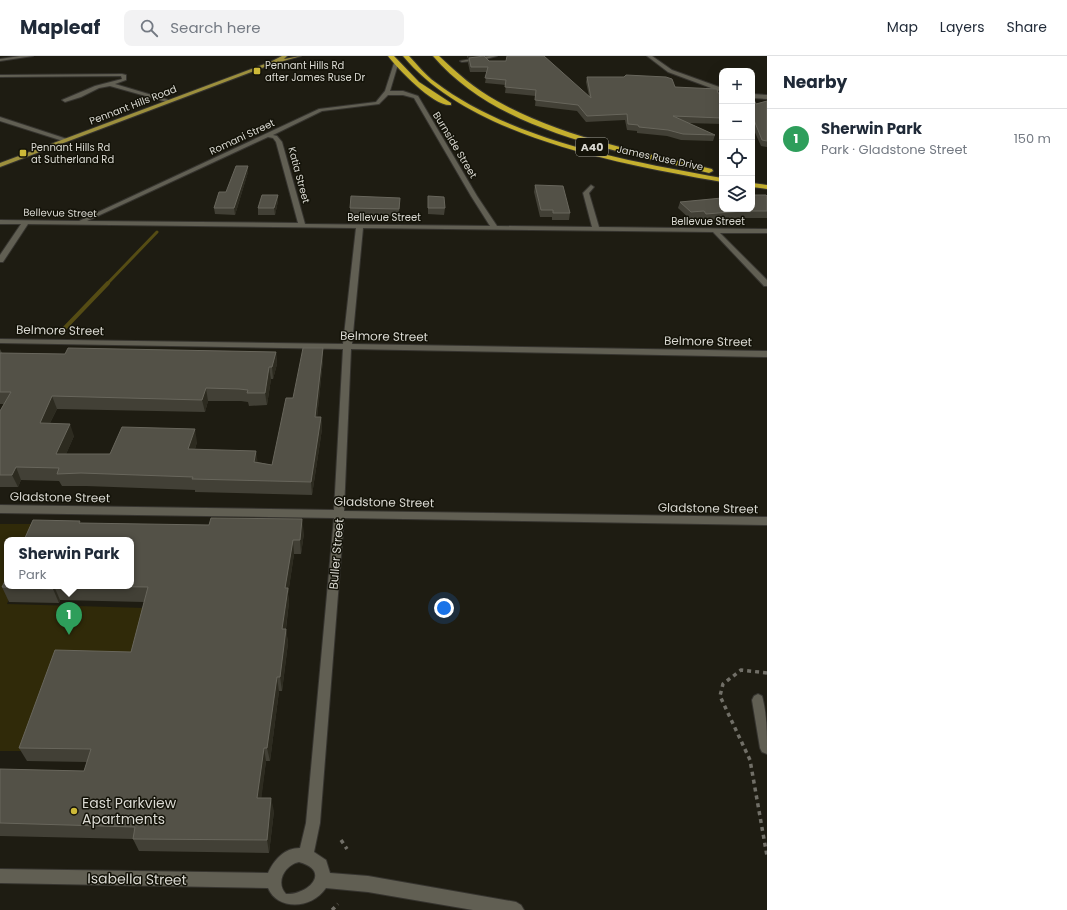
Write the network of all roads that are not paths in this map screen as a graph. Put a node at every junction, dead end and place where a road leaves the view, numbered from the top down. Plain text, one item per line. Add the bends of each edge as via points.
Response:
1 (31, 56) edge
2 (285, 56) edge
3 (299, 56) edge
4 (406, 56) edge
5 (436, 56) edge
6 (495, 56) edge
7 (649, 56) edge
8 (391, 57) edge
9 (11, 58) edge
10 (419, 59) dead end
11 (0, 60) edge
12 (272, 62) junction
13 (462, 62) dead end
14 (396, 64) junction
15 (0, 76) edge
16 (110, 84) junction
17 (719, 89) edge
18 (386, 93) junction
19 (755, 96) edge
20 (767, 97) edge
21 (65, 100) dead end
22 (169, 101) junction
23 (0, 119) edge
24 (268, 135) junction
25 (65, 140) junction
26 (609, 157) junction
27 (0, 165) edge
28 (719, 173) edge
29 (719, 173) edge
30 (719, 179) edge
31 (755, 180) edge
32 (767, 182) edge
33 (755, 185) edge
34 (591, 187) dead end
35 (767, 187) edge
36 (0, 222) edge
37 (26, 222) junction
38 (78, 223) junction
39 (302, 226) junction
40 (360, 227) junction
41 (495, 228) junction
42 (596, 229) junction
43 (714, 231) junction
44 (767, 231) edge
45 (0, 260) edge
46 (767, 284) edge
47 (0, 341) edge
48 (347, 348) junction
49 (767, 354) edge
50 (0, 510) edge
51 (339, 514) junction
52 (767, 522) edge
53 (758, 700) dead end
54 (767, 748) edge
55 (306, 856) junction
56 (0, 876) edge
57 (323, 880) junction
58 (274, 881) junction
59 (290, 908) edge
60 (516, 910) edge

1 - 9 street
2 - 12 main road, Pennant Hills Road
3 - 12 main road, Pennant Hills Road
4 - 26 highway, James Ruse Drive / A40 via 440,89 483,113 525,131
5 - 28 highway via 471,89 516,114 585,139
6 - 13 street
7 - 17 street via 670,71
8 - 14 highway
9 - 11 street
9 - 15 street
10 - 29 highway, James Ruse Drive / A40 via 437,78 456,92 485,108 551,134 633,158
12 - 22 main road, Pennant Hills Road
14 - 18 street
14 - 26 highway via 425,89 462,110 527,136
15 - 16 street via 124,76 124,80
16 - 21 street
16 - 22 street
18 - 24 street, Romani Street via 381,101 321,110
18 - 41 street, Burnside Street via 403,93 416,97
19 - 20 street
22 - 25 main road, Pennant Hills Road
23 - 25 street
24 - 38 street, Romani Street
24 - 39 street, Katia Street via 275,137 279,142
25 - 27 main road, Pennant Hills Road
26 - 30 highway, James Ruse Drive / A40
31 - 32 highway
33 - 35 highway
34 - 42 street via 586,193
36 - 37 street, Bellevue Street
37 - 38 street, Bellevue Street
37 - 45 street
38 - 39 street, Bellevue Street
39 - 40 street, Bellevue Street
40 - 41 street, Bellevue Street
40 - 48 street, Buller Street
41 - 42 street, Bellevue Street
42 - 43 street, Bellevue Street
43 - 44 street, Bellevue Street
43 - 46 street
47 - 48 street, Belmore Street
48 - 49 street, Belmore Street
48 - 51 street, Buller Street
50 - 51 street, Gladstone Street
51 - 52 street, Gladstone Street
51 - 55 street, Buller Street via 313,823
53 - 54 street
55 - 57 street via 319,864
55 - 58 street via 299,855 285,861
56 - 58 street, Isabella Street
57 - 59 street via 322,888 313,901
57 - 60 street via 368,884
58 - 59 street via 278,896

